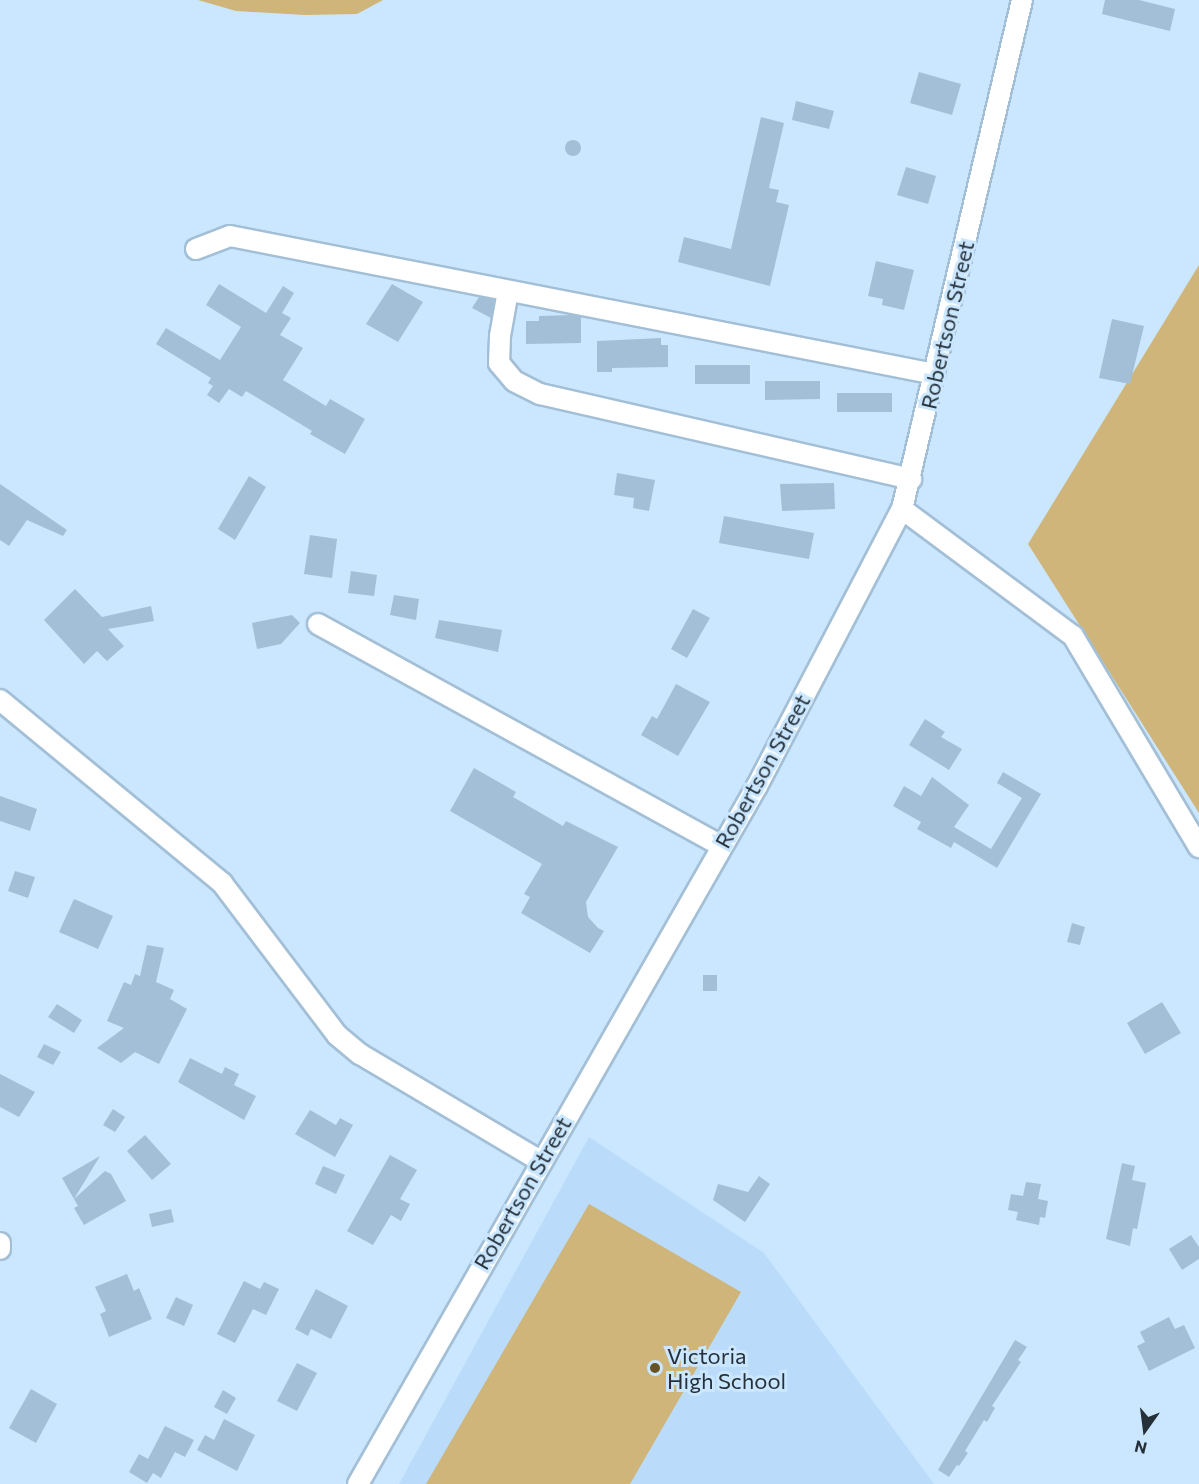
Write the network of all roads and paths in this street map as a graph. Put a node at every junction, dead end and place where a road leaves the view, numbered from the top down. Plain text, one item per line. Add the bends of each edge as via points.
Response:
1 (1022, 0) edge
2 (196, 249) dead end
3 (508, 291) junction
4 (935, 374) junction
5 (911, 479) junction
6 (902, 509) junction
7 (318, 624) dead end
8 (0, 700) edge
9 (722, 846) junction
10 (1199, 847) edge
11 (540, 1161) junction
12 (0, 1243) edge
13 (0, 1249) edge
14 (358, 1484) edge

1 - 4 street, Robertson Street
2 - 3 street via 230,236
3 - 4 street
3 - 5 street via 499,363 514,381 540,394
4 - 5 street, Robertson Street
5 - 6 street, Robertson Street
6 - 9 street, Robertson Street
6 - 10 street via 1073,636
7 - 9 street
8 - 11 street via 222,883 337,1035 352,1048
9 - 11 street, Robertson Street
11 - 14 street, Robertson Street
12 - 13 street

